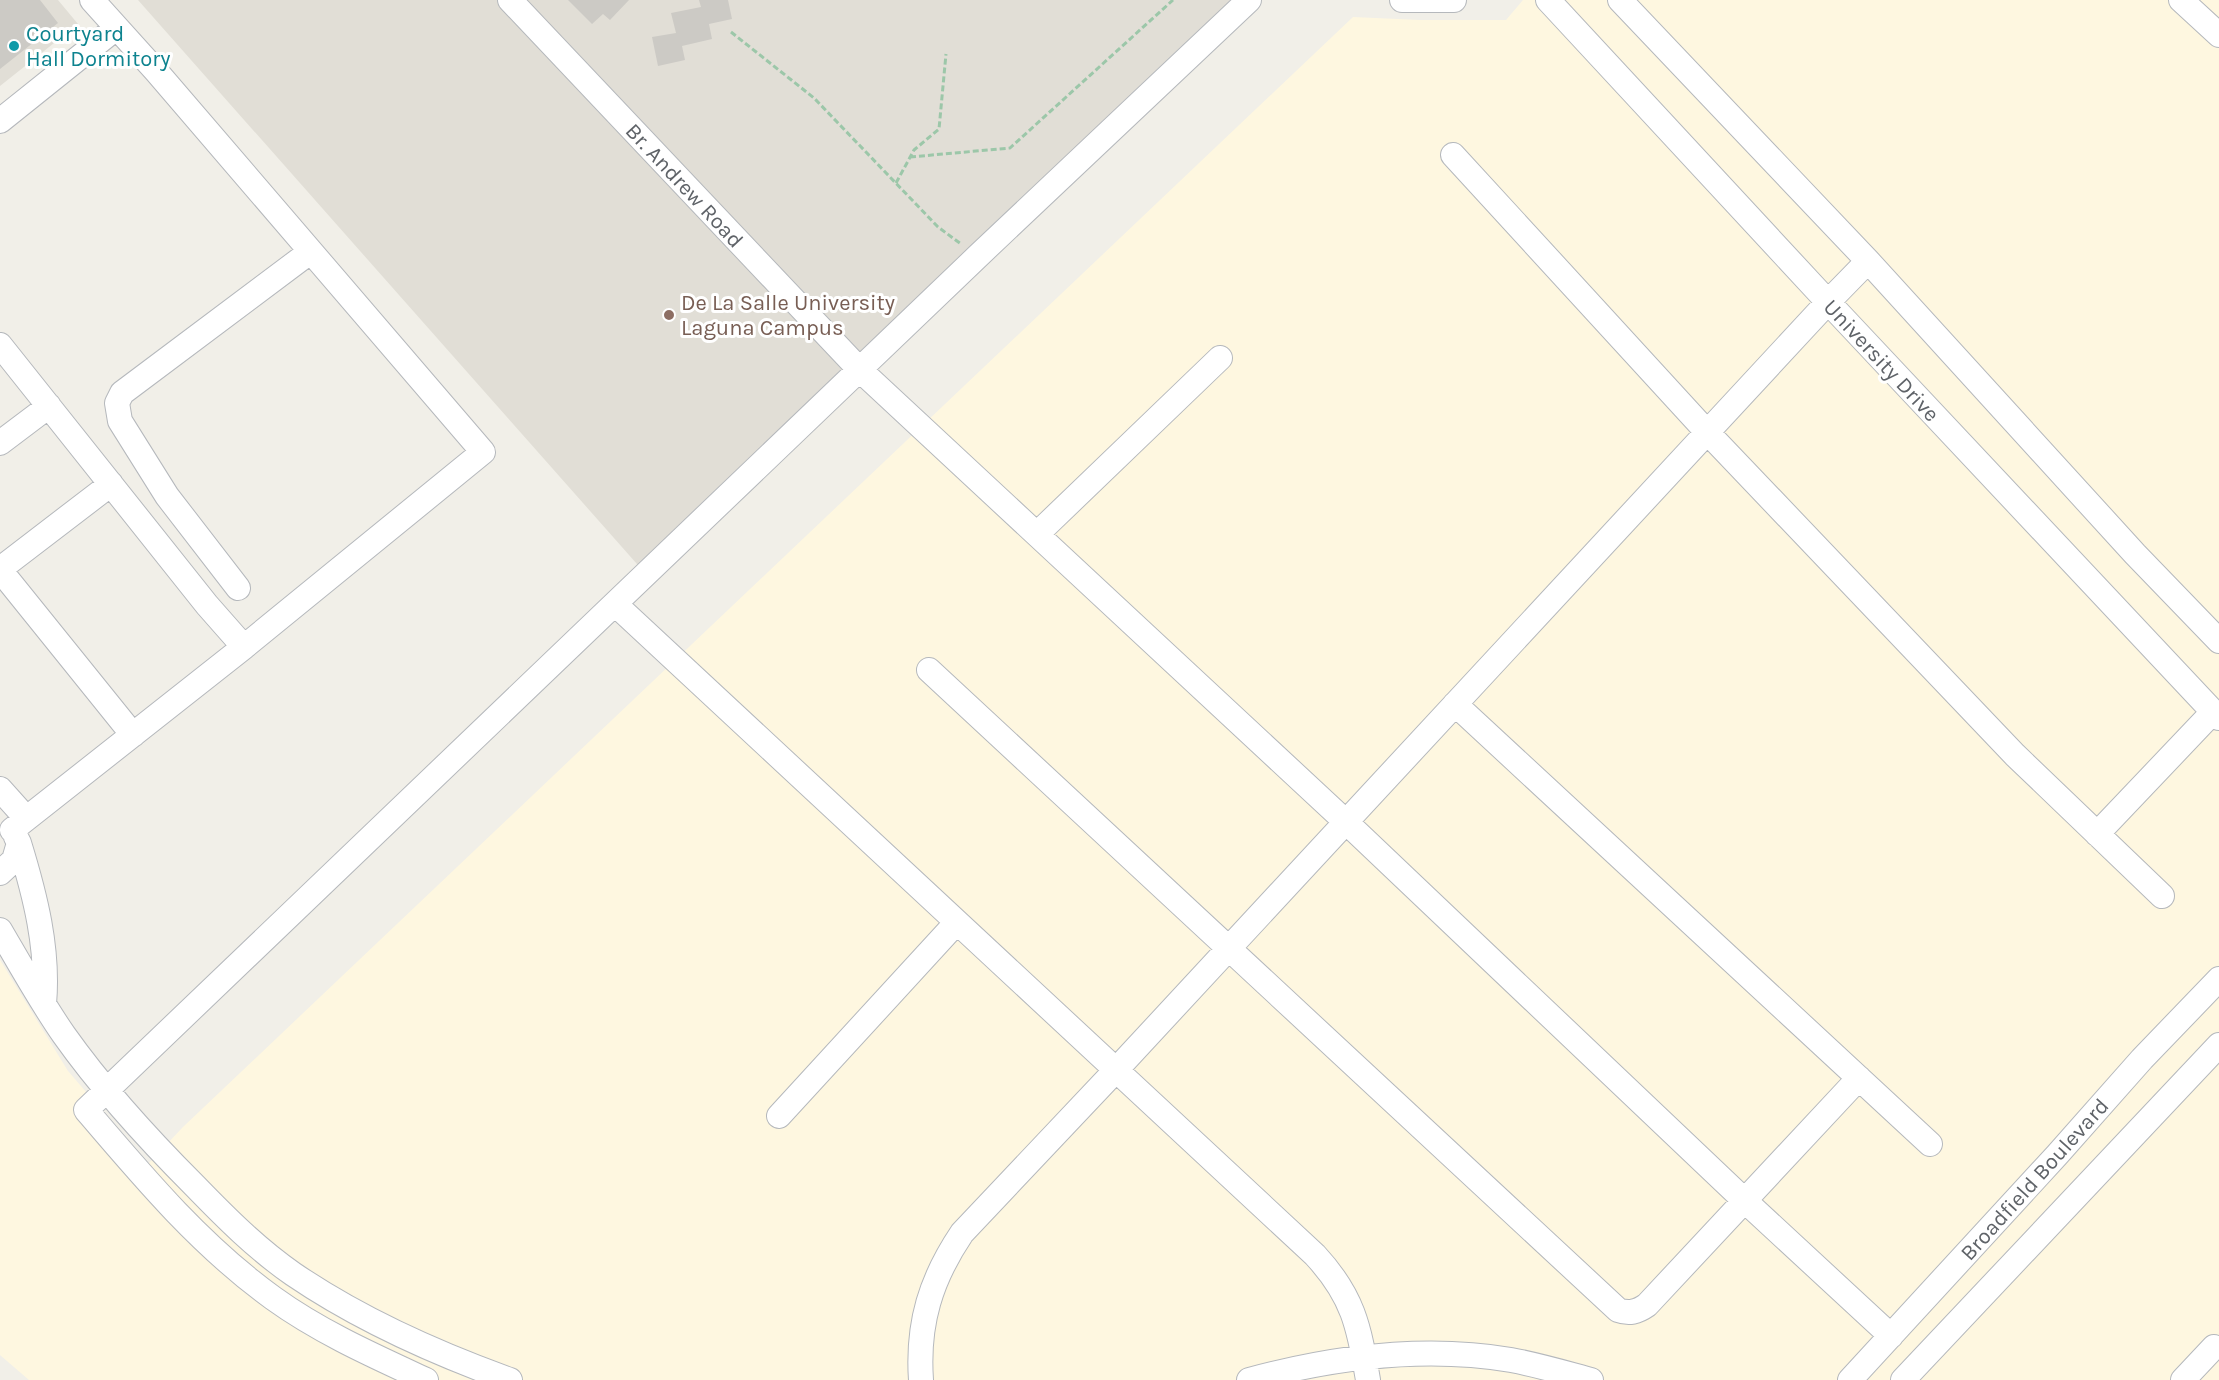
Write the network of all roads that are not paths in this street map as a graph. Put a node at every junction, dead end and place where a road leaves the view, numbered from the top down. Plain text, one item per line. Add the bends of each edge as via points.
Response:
1 (92, 0) edge
2 (510, 0) edge
3 (1249, 0) edge
4 (1402, 0) edge
5 (1454, 0) edge
6 (1548, 0) edge
7 (1620, 0) edge
8 (2181, 0) edge
9 (116, 28) junction
10 (2219, 35) edge
11 (0, 121) edge
12 (1452, 155) dead end
13 (310, 252) junction
14 (1868, 261) junction
15 (1828, 302) junction
16 (0, 345) edge
17 (1220, 358) dead end
18 (860, 370) junction
19 (49, 406) junction
20 (1707, 432) junction
21 (0, 443) edge
22 (111, 484) junction
23 (1036, 534) junction
24 (0, 569) edge
25 (238, 588) dead end
26 (615, 604) junction
27 (2219, 641) edge
28 (244, 647) junction
29 (928, 670) dead end
30 (1455, 704) junction
31 (2216, 715) edge
32 (133, 735) junction
33 (0, 789) edge
34 (1346, 822) junction
35 (14, 828) edge
36 (2097, 834) junction
37 (0, 873) edge
38 (2162, 896) dead end
39 (957, 922) junction
40 (0, 930) edge
41 (42, 942) junction
42 (1229, 948) junction
43 (16, 958) junction
44 (2219, 979) edge
45 (44, 1004) junction
46 (2219, 1045) edge
47 (1116, 1070) junction
48 (1859, 1078) junction
49 (107, 1090) junction
50 (779, 1116) dead end
51 (1930, 1144) dead end
52 (1744, 1200) junction
53 (1891, 1336) junction
54 (2214, 1347) dead end
55 (1364, 1356) junction
56 (426, 1380) edge
57 (510, 1380) edge
58 (921, 1380) edge
59 (1249, 1380) edge
60 (1368, 1380) edge
61 (1591, 1380) edge
62 (1850, 1380) edge
63 (1903, 1380) edge
64 (2183, 1380) edge

1 - 9 street
2 - 18 street, Br. Andrew Road
3 - 18 street
4 - 5 street
6 - 15 street, University Drive
7 - 14 street
8 - 10 street
9 - 11 street
9 - 13 street
12 - 20 street
13 - 25 street via 122,393 117,403 120,421 167,496
13 - 28 street via 483,452
14 - 15 street
14 - 27 street
15 - 20 street
15 - 31 street, University Drive
16 - 19 street
17 - 23 street
18 - 23 street, Br. Andrew Road
18 - 26 street
19 - 21 street
19 - 22 street
20 - 30 street
20 - 36 street via 2015,755
22 - 24 street
22 - 28 street
23 - 34 street, Br. Andrew Road
24 - 32 street
26 - 39 street
26 - 49 street
28 - 32 street
29 - 42 street
30 - 34 street
30 - 48 street
31 - 36 street
32 - 35 street
33 - 35 street
34 - 42 street
34 - 52 street, Br. Andrew Road
35 - 37 street via 14,860
35 - 41 street via 32,885
36 - 38 street
39 - 47 street
39 - 50 street
40 - 43 street
41 - 43 street
41 - 45 street
42 - 47 street
42 - 52 street via 1618,1310 1633,1312 1647,1305
43 - 45 street
44 - 53 street, Broadfield Boulevard
45 - 49 street
46 - 63 street, Broadfield Boulevard
47 - 55 street via 1333,1274 1358,1324
47 - 58 street via 962,1233 947,1256 927,1306 921,1337
48 - 51 street
48 - 52 street
49 - 56 street via 86,1110 196,1232 243,1274 309,1322
49 - 57 street via 223,1215 292,1273 380,1324
52 - 53 street, Br. Andrew Road
53 - 62 street, Broadfield Boulevard
54 - 64 street
55 - 59 street
55 - 60 street
55 - 61 street via 1424,1353 1485,1357

